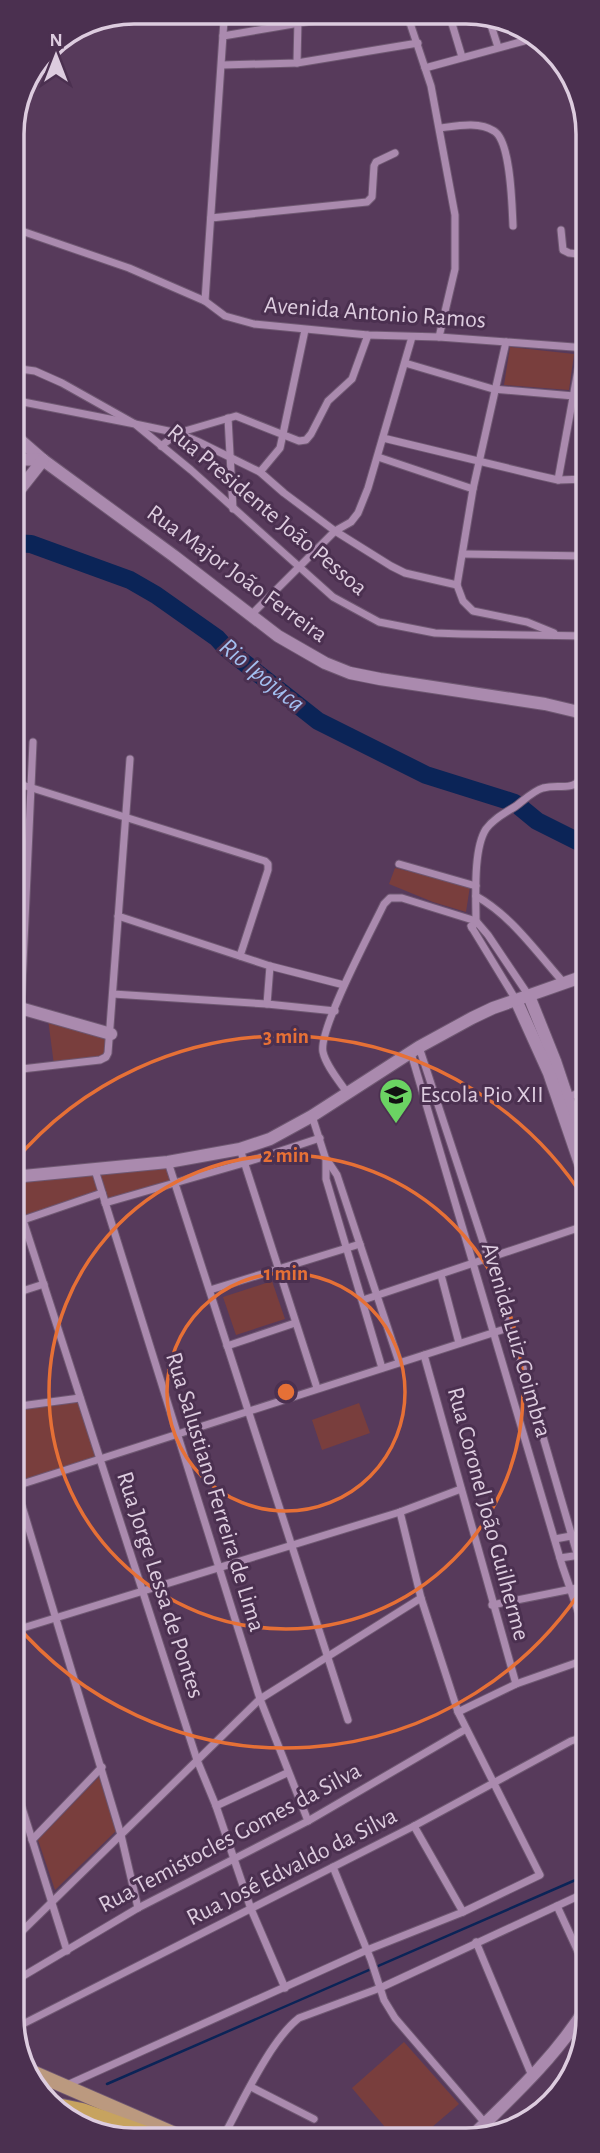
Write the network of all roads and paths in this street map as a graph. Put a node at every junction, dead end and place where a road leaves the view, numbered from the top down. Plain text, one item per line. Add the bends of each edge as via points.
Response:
1 (224, 24) edge
2 (283, 24) edge
3 (298, 24) edge
4 (410, 24) edge
5 (452, 24) edge
6 (492, 28) edge
7 (223, 36) junction
8 (524, 41) edge
9 (418, 43) junction
10 (498, 47) junction
11 (462, 57) junction
12 (297, 63) junction
13 (222, 65) junction
14 (425, 68) junction
15 (440, 128) junction
16 (395, 153) dead end
17 (211, 218) junction
18 (513, 226) dead end
19 (561, 230) dead end
20 (25, 233) edge
21 (575, 254) edge
22 (205, 301) junction
23 (305, 330) junction
24 (368, 335) junction
25 (412, 337) junction
26 (439, 337) junction
27 (506, 342) junction
28 (575, 347) edge
29 (405, 363) junction
30 (25, 370) edge
31 (494, 389) junction
32 (575, 391) edge
33 (574, 396) junction
34 (25, 402) edge
35 (228, 418) junction
36 (135, 424) junction
37 (178, 433) junction
38 (283, 435) junction
39 (383, 438) junction
40 (25, 444) edge
41 (161, 446) junction
42 (378, 457) junction
43 (231, 458) junction
44 (25, 459) edge
45 (43, 460) junction
46 (479, 460) junction
47 (260, 472) junction
48 (575, 479) edge
49 (558, 480) junction
50 (25, 483) edge
51 (473, 489) junction
52 (233, 509) junction
53 (335, 531) junction
54 (463, 554) junction
55 (575, 556) edge
56 (300, 569) junction
57 (457, 585) junction
58 (252, 614) junction
59 (556, 634) junction
60 (575, 635) edge
61 (575, 711) edge
62 (33, 742) dead end
63 (131, 759) dead end
64 (575, 784) edge
65 (25, 785) edge
66 (32, 787) junction
67 (124, 816) junction
68 (399, 864) dead end
69 (476, 886) junction
70 (25, 896) edge
71 (476, 896) junction
72 (118, 916) junction
73 (474, 924) junction
74 (240, 956) junction
75 (270, 966) junction
76 (575, 980) edge
77 (565, 984) junction
78 (344, 985) junction
79 (113, 994) junction
80 (523, 998) junction
81 (267, 1004) junction
82 (25, 1009) edge
83 (335, 1011) junction
84 (111, 1034) junction
85 (415, 1050) junction
86 (25, 1069) edge
87 (348, 1094) junction
88 (575, 1094) edge
89 (564, 1098) junction
90 (313, 1116) junction
91 (575, 1126) edge
92 (449, 1133) junction
93 (320, 1138) junction
94 (436, 1138) junction
95 (575, 1139) edge
96 (240, 1149) junction
97 (326, 1160) junction
98 (168, 1162) junction
99 (244, 1163) junction
100 (95, 1170) junction
101 (24, 1176) edge
102 (174, 1182) junction
103 (102, 1193) junction
104 (105, 1203) junction
105 (24, 1220) edge
106 (24, 1224) edge
107 (575, 1229) edge
108 (360, 1244) junction
109 (347, 1248) junction
110 (489, 1257) junction
111 (473, 1263) junction
112 (278, 1269) junction
113 (441, 1275) junction
114 (44, 1284) junction
115 (24, 1290) edge
116 (210, 1290) junction
117 (376, 1296) junction
118 (363, 1300) junction
119 (295, 1323) junction
120 (511, 1327) junction
121 (494, 1332) junction
122 (459, 1343) junction
123 (227, 1346) junction
124 (424, 1354) junction
125 (399, 1362) junction
126 (382, 1368) junction
127 (317, 1388) junction
128 (80, 1398) junction
129 (24, 1405) edge
130 (248, 1411) junction
131 (177, 1434) junction
132 (99, 1459) junction
133 (24, 1483) edge
134 (461, 1489) junction
135 (400, 1512) junction
136 (24, 1516) edge
137 (575, 1535) edge
138 (572, 1536) junction
139 (555, 1539) junction
140 (290, 1546) junction
141 (575, 1547) edge
142 (575, 1555) edge
143 (561, 1558) junction
144 (219, 1568) junction
145 (575, 1590) edge
146 (572, 1591) junction
147 (142, 1592) junction
148 (421, 1598) junction
149 (575, 1600) edge
150 (492, 1605) junction
151 (56, 1618) junction
152 (24, 1628) edge
153 (327, 1657) junction
154 (575, 1663) edge
155 (516, 1684) junction
156 (260, 1699) junction
157 (458, 1712) junction
158 (348, 1720) dead end
159 (466, 1729) junction
160 (575, 1740) edge
161 (197, 1760) junction
162 (102, 1767) junction
163 (287, 1773) junction
164 (495, 1784) junction
165 (216, 1806) junction
166 (24, 1815) edge
167 (308, 1821) junction
168 (414, 1826) junction
169 (121, 1835) junction
170 (32, 1840) junction
171 (235, 1860) junction
172 (333, 1867) junction
173 (575, 1898) edge
174 (52, 1902) junction
175 (557, 1906) junction
176 (138, 1908) junction
177 (251, 1909) junction
178 (463, 1912) junction
179 (24, 1929) edge
180 (476, 1942) junction
181 (575, 1945) edge
182 (367, 1950) junction
183 (67, 1951) junction
184 (24, 1976) edge
185 (285, 1988) junction
186 (380, 1988) junction
187 (25, 2023) edge
188 (575, 2024) edge
189 (41, 2076) edge
190 (532, 2076) junction
191 (64, 2086) junction
192 (251, 2088) junction
193 (73, 2109) edge
194 (314, 2119) dead end
195 (485, 2123) junction
196 (482, 2126) edge
197 (127, 2127) edge
198 (163, 2128) edge
199 (228, 2128) edge

1 - 7 street
2 - 7 street
3 - 12 street
4 - 9 street
5 - 11 street
6 - 10 street
7 - 13 street
8 - 10 street
9 - 12 street
9 - 14 street
10 - 11 street
11 - 14 street
12 - 13 street
13 - 17 street
14 - 15 street
15 - 18 street via 484,127 500,137 510,181
15 - 26 street via 457,250
16 - 17 street via 376,162 372,197 367,202
17 - 22 street
19 - 21 street via 563,250
20 - 22 street, Avenida Antonio Ramos via 113,262
22 - 23 street, Avenida Antonio Ramos via 237,320
23 - 24 street, Avenida Antonio Ramos
23 - 38 street
24 - 25 street, Avenida Antonio Ramos
24 - 38 street via 352,379 328,401 309,438 299,441
25 - 26 street, Avenida Antonio Ramos
25 - 29 street
26 - 27 street, Avenida Antonio Ramos
27 - 28 street, Avenida Antonio Ramos
27 - 31 street
29 - 31 street
29 - 39 street
30 - 36 street via 62,383
31 - 33 street
31 - 46 street
32 - 33 street
33 - 49 street
34 - 36 street, Rua Presidente João Pessoa
35 - 37 street
35 - 38 street via 244,418
35 - 43 street
36 - 37 street, Rua Presidente João Pessoa
36 - 41 street, Rua Presidente João Pessoa
37 - 41 street
37 - 43 street, Rua Presidente João Pessoa
38 - 47 street via 278,452
39 - 42 street
39 - 46 street
40 - 45 street, Rua Major João Ferreira
41 - 52 street, Rua Presidente João Pessoa
42 - 51 street
42 - 53 street via 358,513
43 - 47 street, Rua Presidente João Pessoa
43 - 52 street
44 - 45 street
45 - 50 street
45 - 58 street, Rua Major João Ferreira
46 - 49 street
46 - 51 street
47 - 53 street, Rua Presidente João Pessoa
48 - 49 street
51 - 54 street
52 - 56 street, Rua Presidente João Pessoa
53 - 56 street
53 - 57 street, Rua Presidente João Pessoa via 405,573
54 - 55 street
54 - 57 street
56 - 58 street
56 - 59 street, Rua Presidente João Pessoa via 348,607 394,626 462,634
57 - 59 street via 473,611 527,622
58 - 61 street, Rua Major João Ferreira via 300,650 350,673
59 - 60 street, Rua Presidente João Pessoa
62 - 66 street
63 - 67 street
64 - 69 street via 538,790 494,820 480,844
65 - 66 street
66 - 67 street
66 - 70 street
67 - 72 street
67 - 74 street via 265,860 268,870
68 - 69 street
69 - 71 street
71 - 73 street
71 - 77 street via 514,926
72 - 74 street
72 - 79 street
73 - 78 street via 402,898 390,898
73 - 80 street
73 - 80 street via 488,935
74 - 75 street
75 - 78 street
75 - 81 street
76 - 77 street
77 - 80 street
78 - 83 street
79 - 81 street
79 - 84 street
80 - 85 street via 472,1018
80 - 89 street
81 - 83 street
82 - 84 street
83 - 87 street via 323,1040 323,1053
84 - 86 street via 108,1053 100,1060
85 - 87 street
85 - 92 street, Avenida Luiz Coimbra
85 - 94 street, Avenida Luiz Coimbra
87 - 90 street
88 - 89 street
89 - 91 street
89 - 95 street
90 - 93 street
90 - 96 street
92 - 94 street
92 - 110 street, Avenida Luiz Coimbra
93 - 97 street
93 - 99 street
94 - 111 street, Avenida Luiz Coimbra
96 - 98 street
96 - 99 street
97 - 108 street via 337,1175
97 - 109 street via 326,1179
98 - 100 street
98 - 102 street
99 - 102 street
99 - 112 street
100 - 101 street
100 - 103 street, Rua Salustiano Ferreira de Lima
102 - 104 street
102 - 116 street
103 - 104 street, Rua Salustiano Ferreira de Lima
103 - 105 street
104 - 131 street, Rua Salustiano Ferreira de Lima
106 - 114 street, Rua Jorge Lessa de Pontes
107 - 110 street
108 - 109 street
108 - 117 street
109 - 112 street
109 - 118 street
110 - 111 street
110 - 120 street, Avenida Luiz Coimbra
111 - 113 street
111 - 121 street, Avenida Luiz Coimbra
112 - 116 street
112 - 119 street
113 - 117 street
113 - 122 street
114 - 115 street
114 - 128 street, Rua Jorge Lessa de Pontes
116 - 123 street
117 - 118 street
117 - 125 street
118 - 126 street
119 - 123 street
119 - 127 street
120 - 121 street
120 - 138 street, Avenida Luiz Coimbra
121 - 122 street
121 - 139 street, Avenida Luiz Coimbra
122 - 124 street
123 - 130 street
124 - 125 street
124 - 134 street, Rua Coronel João Guilherme
125 - 126 street
126 - 127 street
127 - 130 street
128 - 129 street
128 - 132 street, Rua Jorge Lessa de Pontes
130 - 131 street
130 - 140 street
131 - 132 street
131 - 144 street, Rua Salustiano Ferreira de Lima
132 - 133 street
132 - 147 street, Rua Jorge Lessa de Pontes
134 - 135 street
134 - 150 street, Rua Coronel João Guilherme
135 - 140 street
135 - 148 street
136 - 151 street
137 - 138 street
138 - 139 street
138 - 141 street, Avenida Luiz Coimbra
139 - 143 street, Avenida Luiz Coimbra
140 - 144 street
140 - 153 street
142 - 143 street
143 - 146 street, Avenida Luiz Coimbra
144 - 147 street
144 - 156 street, Rua Salustiano Ferreira de Lima
145 - 146 street
146 - 149 street, Avenida Luiz Coimbra
146 - 150 street
147 - 151 street
147 - 161 street, Rua Jorge Lessa de Pontes
148 - 153 street
148 - 157 street
150 - 155 street, Rua Coronel João Guilherme
151 - 152 street
151 - 162 street
153 - 156 street
153 - 158 street
154 - 155 street
155 - 157 street
156 - 161 street
156 - 163 street, Rua Salustiano Ferreira de Lima
157 - 159 street
159 - 164 street
159 - 167 street, Rua Temistocles Gomes da Silva
160 - 164 street, Rua José Edvaldo da Silva
161 - 165 street, Rua Jorge Lessa de Pontes
161 - 169 street
162 - 169 street
162 - 170 street
163 - 165 street
163 - 167 street, Rua Salustiano Ferreira de Lima
164 - 168 street, Rua José Edvaldo da Silva
164 - 178 street via 540,1875
165 - 171 street, Rua Jorge Lessa de Pontes
166 - 170 street
167 - 171 street, Rua Temistocles Gomes da Silva
168 - 172 street, Rua José Edvaldo da Silva
168 - 178 street
169 - 174 street
169 - 176 street
170 - 174 street
171 - 176 street, Rua Temistocles Gomes da Silva
171 - 177 street, Rua Jorge Lessa de Pontes
172 - 177 street, Rua José Edvaldo da Silva
172 - 182 street
173 - 175 street
174 - 179 street
174 - 183 street
175 - 180 street
175 - 181 street
176 - 183 street, Rua Temistocles Gomes da Silva
177 - 185 street, Rua Jorge Lessa de Pontes
177 - 187 street, Rua José Edvaldo da Silva
178 - 182 street
180 - 186 street
180 - 190 street
182 - 185 street
182 - 186 street
183 - 184 street, Rua Temistocles Gomes da Silva
185 - 191 street
186 - 192 street via 299,2018 288,2027
186 - 195 street via 395,2018
188 - 190 street
189 - 191 main road
190 - 195 street
191 - 198 main road
192 - 194 street
192 - 199 street
193 - 197 highway
195 - 196 street

